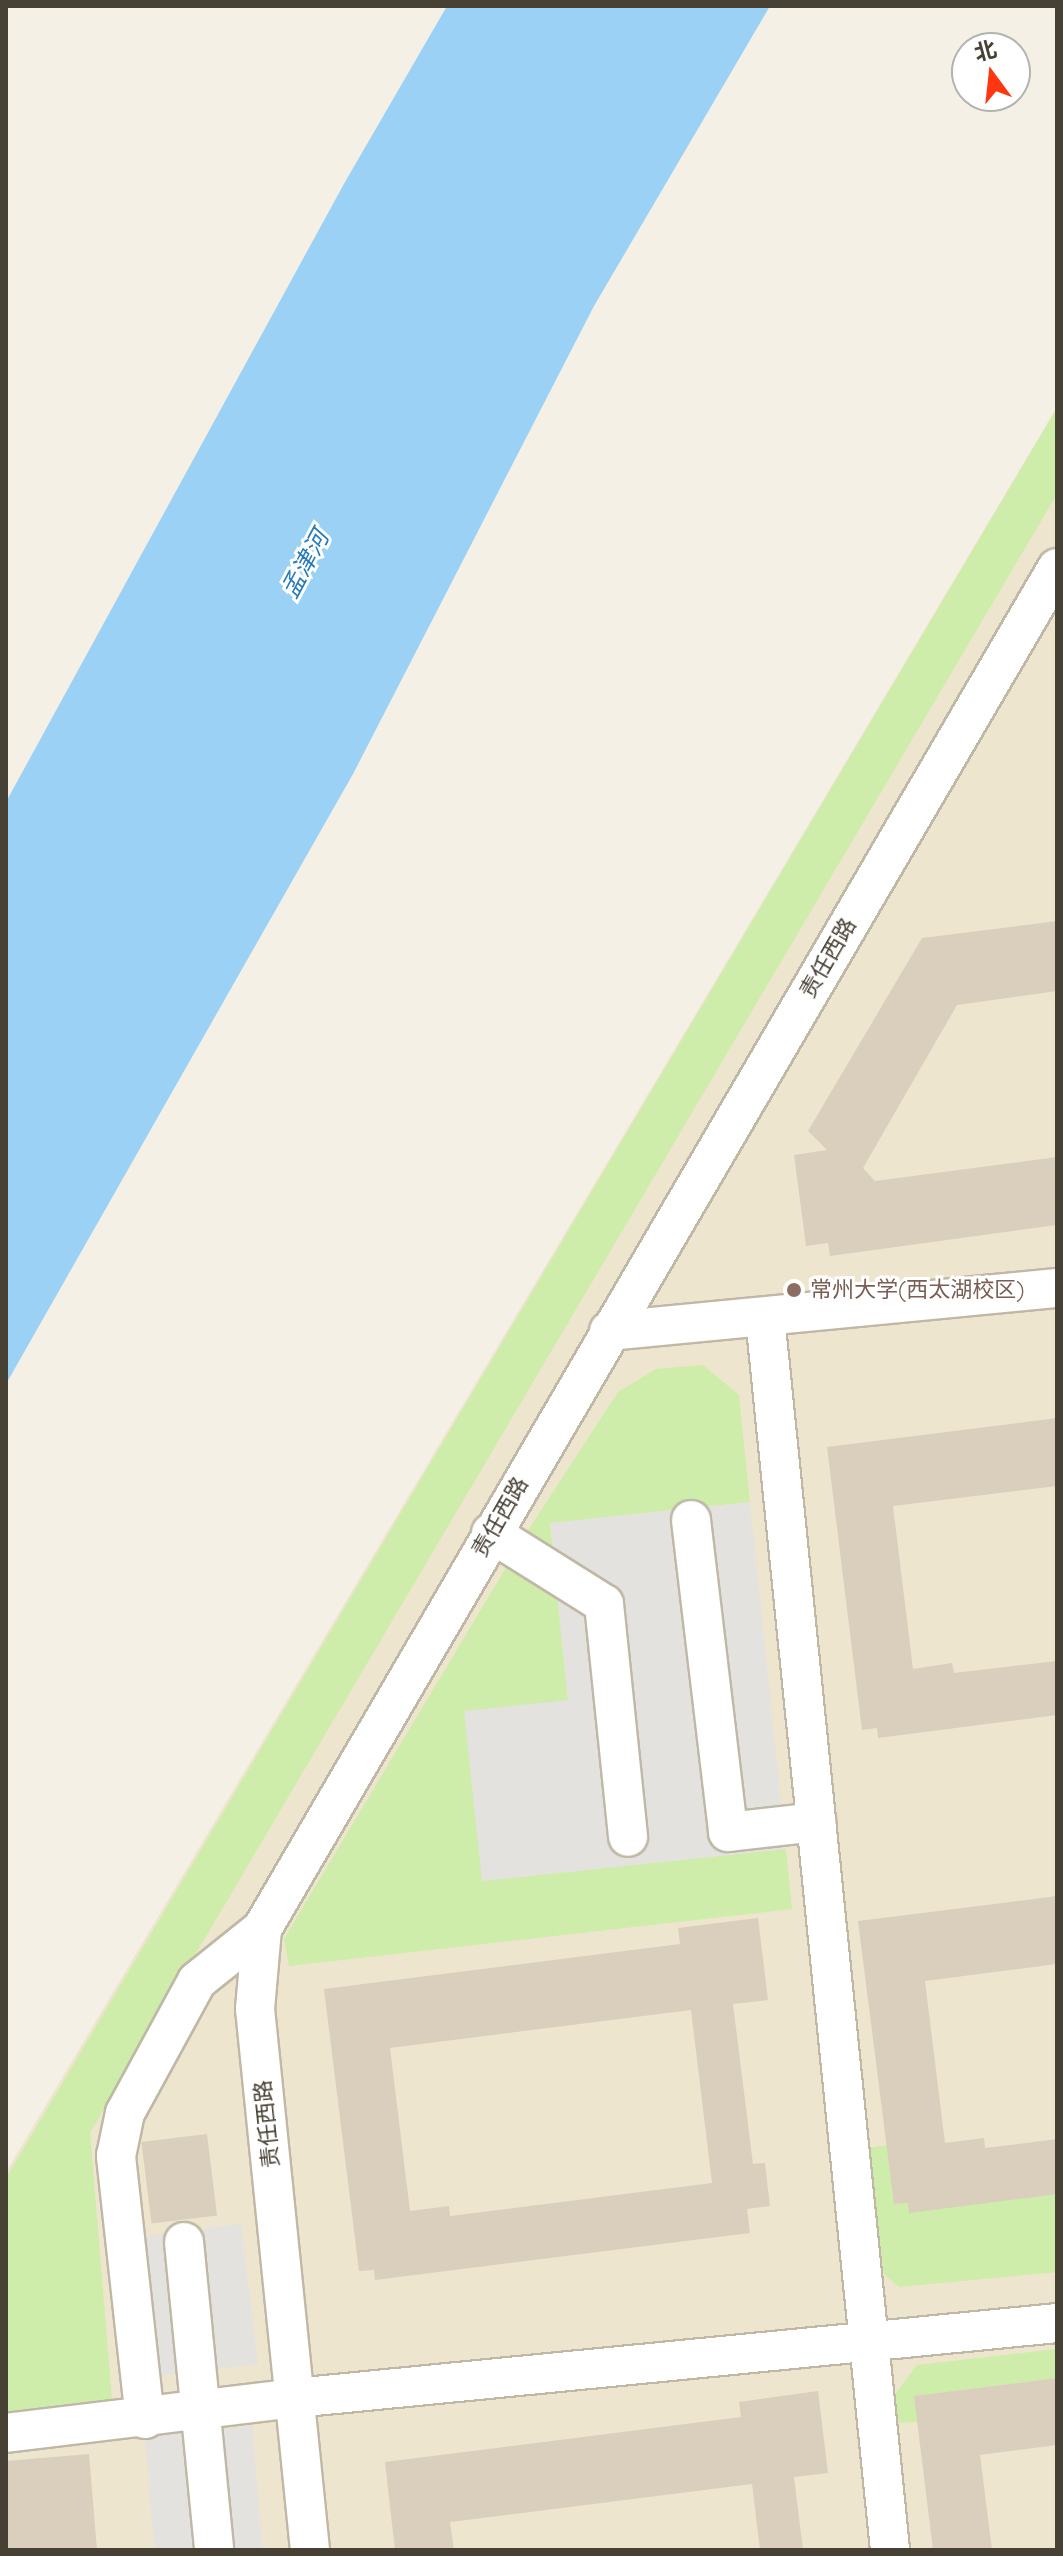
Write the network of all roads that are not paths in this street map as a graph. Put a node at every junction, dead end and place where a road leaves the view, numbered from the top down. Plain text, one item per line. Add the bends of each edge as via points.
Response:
1 (1057, 568) edge
2 (1057, 1288) edge
3 (765, 1317) junction
4 (609, 1331) junction
5 (691, 1520) dead end
6 (491, 1533) junction
7 (816, 1822) junction
8 (628, 1837) dead end
9 (262, 1929) junction
10 (184, 2242) dead end
11 (1057, 2323) edge
12 (869, 2343) junction
13 (295, 2398) junction
14 (200, 2412) junction
15 (145, 2419) junction
16 (6, 2433) edge
17 (214, 2550) edge
18 (310, 2550) edge
19 (890, 2550) edge

1 - 4 lane, 责任西路
2 - 3 lane
3 - 4 lane
3 - 7 lane
4 - 6 lane, 责任西路
5 - 7 lane via 728,1832
6 - 8 lane via 604,1604
6 - 9 lane, 责任西路
7 - 12 lane
9 - 13 lane, 责任西路 via 255,2009
9 - 15 lane via 197,1981 122,2127 116,2156
10 - 14 lane
11 - 12 lane
12 - 13 lane
12 - 19 lane
13 - 14 lane
13 - 18 lane, 责任西路
14 - 15 lane
14 - 17 lane
15 - 16 lane

